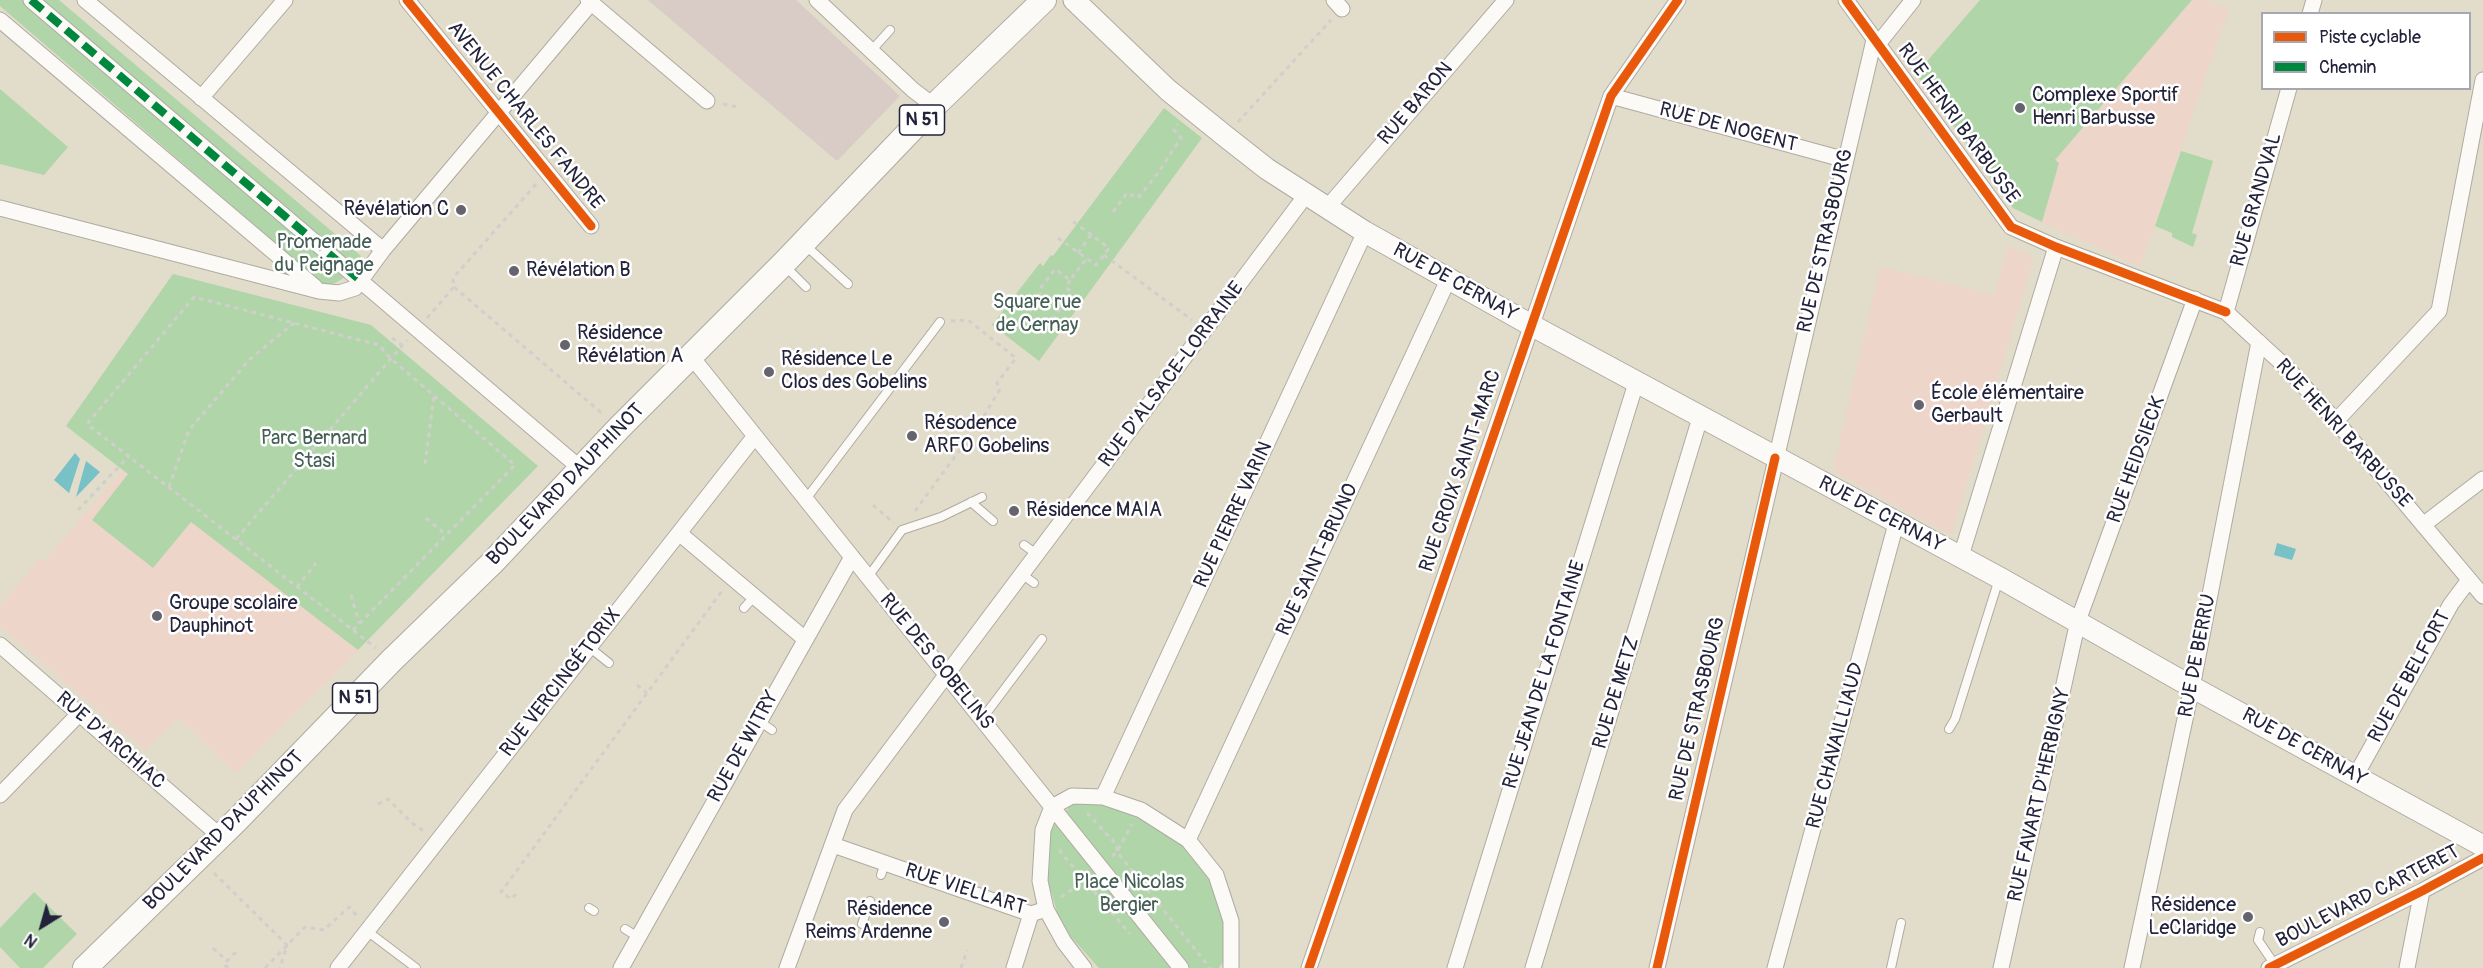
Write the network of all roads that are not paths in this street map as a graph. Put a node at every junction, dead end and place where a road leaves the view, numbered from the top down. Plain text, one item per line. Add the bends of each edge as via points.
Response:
1 (31, 0) edge
2 (85, 0) edge
3 (285, 0) edge
4 (407, 0) edge
5 (817, 0) edge
6 (1044, 0) edge
7 (1074, 0) edge
8 (1506, 0) edge
9 (1678, 0) edge
10 (1846, 0) edge
11 (1913, 0) edge
12 (589, 2) edge
13 (0, 20) edge
14 (890, 30) dead end
15 (1876, 42) junction
16 (871, 51) junction
17 (2483, 80) edge
18 (2288, 90) edge
19 (1611, 96) junction
20 (201, 98) junction
21 (707, 101) dead end
22 (934, 106) junction
23 (499, 113) junction
24 (1846, 160) junction
25 (1306, 195) junction
26 (0, 208) edge
27 (1326, 208) junction
28 (591, 226) dead end
29 (1365, 232) junction
30 (803, 243) junction
31 (2056, 248) junction
32 (382, 250) junction
33 (783, 264) junction
34 (1448, 280) junction
35 (358, 284) junction
36 (848, 284) dead end
37 (806, 287) dead end
38 (319, 291) junction
39 (2195, 299) junction
40 (2226, 312) junction
41 (940, 322) road end
42 (1531, 325) junction
43 (2259, 342) junction
44 (691, 356) junction
45 (1636, 383) junction
46 (1700, 418) junction
47 (2336, 421) junction
48 (755, 436) junction
49 (1775, 458) junction
50 (580, 468) junction
51 (2483, 479) edge
52 (982, 497) dead end
53 (806, 500) junction
54 (971, 502) junction
55 (993, 521) dead end
56 (1896, 524) junction
57 (2423, 525) junction
58 (679, 533) junction
59 (1024, 545) dead end
60 (1038, 555) junction
61 (1960, 556) junction
62 (852, 557) junction
63 (868, 577) junction
64 (2000, 578) junction
65 (2469, 580) junction
66 (2483, 596) edge
67 (2078, 621) junction
68 (805, 639) junction
69 (1041, 639) dead end
70 (0, 645) edge
71 (589, 647) junction
72 (609, 663) dead end
73 (947, 676) junction
74 (2192, 687) junction
75 (80, 714) junction
76 (982, 719) junction
77 (1949, 729) dead end
78 (2356, 776) junction
79 (0, 795) edge
80 (1104, 797) junction
81 (1059, 803) junction
82 (220, 836) junction
83 (1188, 840) junction
84 (833, 845) junction
85 (2483, 846) edge
86 (2483, 858) edge
87 (2422, 891) junction
88 (870, 901) dead end
89 (1042, 912) junction
90 (1901, 923) dead end
91 (862, 924) dead end
92 (368, 930) junction
93 (2260, 932) dead end
94 (2272, 966) edge
95 (85, 968) edge
96 (338, 968) edge
97 (416, 968) edge
98 (621, 968) edge
99 (787, 968) edge
100 (1014, 968) edge
101 (1084, 968) edge
102 (1181, 968) edge
103 (1231, 968) edge
104 (1308, 968) edge
105 (1455, 968) edge
106 (1533, 968) edge
107 (1657, 968) edge
108 (1775, 968) edge
109 (1890, 968) edge
110 (2001, 968) edge
111 (2132, 968) edge
112 (2407, 968) edge

1 - 35 street
2 - 20 street
3 - 20 street
4 - 23 street, AVENUE CHARLES FANDRE
5 - 16 street
6 - 22 main road, BOULEVARD DAUPHINOT / N 51
7 - 25 main road, RUE DE CERNAY via 1168,90
8 - 27 street, RUE BARON
9 - 19 street, RUE CROIX SAINT-MARC
10 - 15 street, RUE HENRI BARBUSSE
11 - 15 street
12 - 21 street
12 - 23 street
13 - 38 street
14 - 16 lane
15 - 24 street, RUE DE STRASBOURG
15 - 31 street, RUE HENRI BARBUSSE via 2007,223
16 - 22 street
17 - 47 street via 2439,311
18 - 40 street, RUE GRANDVAL
19 - 24 street, RUE DE NOGENT
19 - 42 street, RUE CROIX SAINT-MARC
20 - 32 street
22 - 30 main road, BOULEVARD DAUPHINOT / N 51
23 - 28 street, AVENUE CHARLES FANDRE
23 - 32 street
24 - 49 street, RUE DE STRASBOURG
25 - 27 main road, RUE DE CERNAY
25 - 60 street, RUE D'ALSACE-LORRAINE
26 - 38 street
27 - 29 main road, RUE DE CERNAY
29 - 34 main road, RUE DE CERNAY
29 - 80 street, RUE PIERRE VARIN
30 - 33 main road, BOULEVARD DAUPHINOT / N 51
30 - 36 lane
31 - 39 street, RUE HENRI BARBUSSE
31 - 61 street
32 - 35 street
33 - 37 lane
33 - 44 main road, BOULEVARD DAUPHINOT / N 51
34 - 42 main road, RUE DE CERNAY
34 - 83 street, RUE SAINT-BRUNO
35 - 38 street via 339,293
35 - 50 street via 417,329
39 - 40 street, RUE HENRI BARBUSSE
39 - 67 street, RUE HEIDSIECK
40 - 43 street, RUE HENRI BARBUSSE
41 - 53 lane
42 - 45 main road, RUE DE CERNAY
42 - 104 street, RUE CROIX SAINT-MARC
43 - 47 street, RUE HENRI BARBUSSE
43 - 74 street, RUE DE BERRU
44 - 48 street, RUE DES GOBELINS
44 - 50 main road, BOULEVARD DAUPHINOT / N 51
45 - 46 main road, RUE DE CERNAY
45 - 105 street, RUE JEAN DE LA FONTAINE
46 - 49 main road, RUE DE CERNAY
46 - 106 street, RUE DE METZ
47 - 57 street, RUE HENRI BARBUSSE
48 - 53 street, RUE DES GOBELINS
48 - 58 street, RUE VERCINGÉTORIX
49 - 56 main road, RUE DE CERNAY
49 - 107 street, RUE DE STRASBOURG
50 - 82 main road, BOULEVARD DAUPHINOT / N 51
51 - 57 street
52 - 54 lane
53 - 62 street, RUE DES GOBELINS
54 - 55 lane
54 - 63 lane via 902,530
56 - 61 main road, RUE DE CERNAY
56 - 108 street, RUE CHAVAILLIAUD
57 - 65 street, RUE HENRI BARBUSSE
58 - 68 street via 732,578 749,602
58 - 71 street, RUE VERCINGÉTORIX
59 - 60 lane
60 - 73 street, RUE D'ALSACE-LORRAINE via 1028,579
61 - 64 main road, RUE DE CERNAY
62 - 63 street, RUE DES GOBELINS
62 - 68 street, RUE DE WITRY
63 - 73 street, RUE DES GOBELINS
64 - 67 main road, RUE DE CERNAY
64 - 77 lane
65 - 66 street, RUE HENRI BARBUSSE
65 - 78 street, RUE DE BELFORT via 2451,604
67 - 74 main road, RUE DE CERNAY
67 - 110 street, RUE FAVART D'HERBIGNY
68 - 98 street, RUE DE WITRY via 765,726 632,933
69 - 76 lane
70 - 75 street, RUE D'ARCHIAC
71 - 72 lane
71 - 92 street, RUE VERCINGÉTORIX
73 - 76 street, RUE DES GOBELINS
73 - 84 street, RUE D'ALSACE-LORRAINE via 845,810
74 - 78 main road, RUE DE CERNAY
74 - 111 street, RUE DE BERRU
75 - 79 street
75 - 82 street, RUE D'ARCHIAC
76 - 81 street, RUE DES GOBELINS
78 - 85 main road, RUE DE CERNAY
80 - 81 street via 1072,796
80 - 83 street via 1141,810
81 - 89 street via 1043,830 1040,844
81 - 102 street, RUE DES GOBELINS via 1101,867
82 - 95 main road, BOULEVARD DAUPHINOT / N 51
83 - 103 street via 1216,875 1231,921
84 - 89 street, RUE VIELLART via 883,869
84 - 99 street, RUE D'ALSACE-LORRAINE
86 - 87 street, BOULEVARD CARTERET
87 - 94 street, BOULEVARD CARTERET
87 - 112 street
88 - 91 lane
89 - 100 street
89 - 101 street
90 - 109 lane
92 - 96 street, RUE VERCINGÉTORIX
92 - 97 lane
93 - 94 lane via 2258,940

